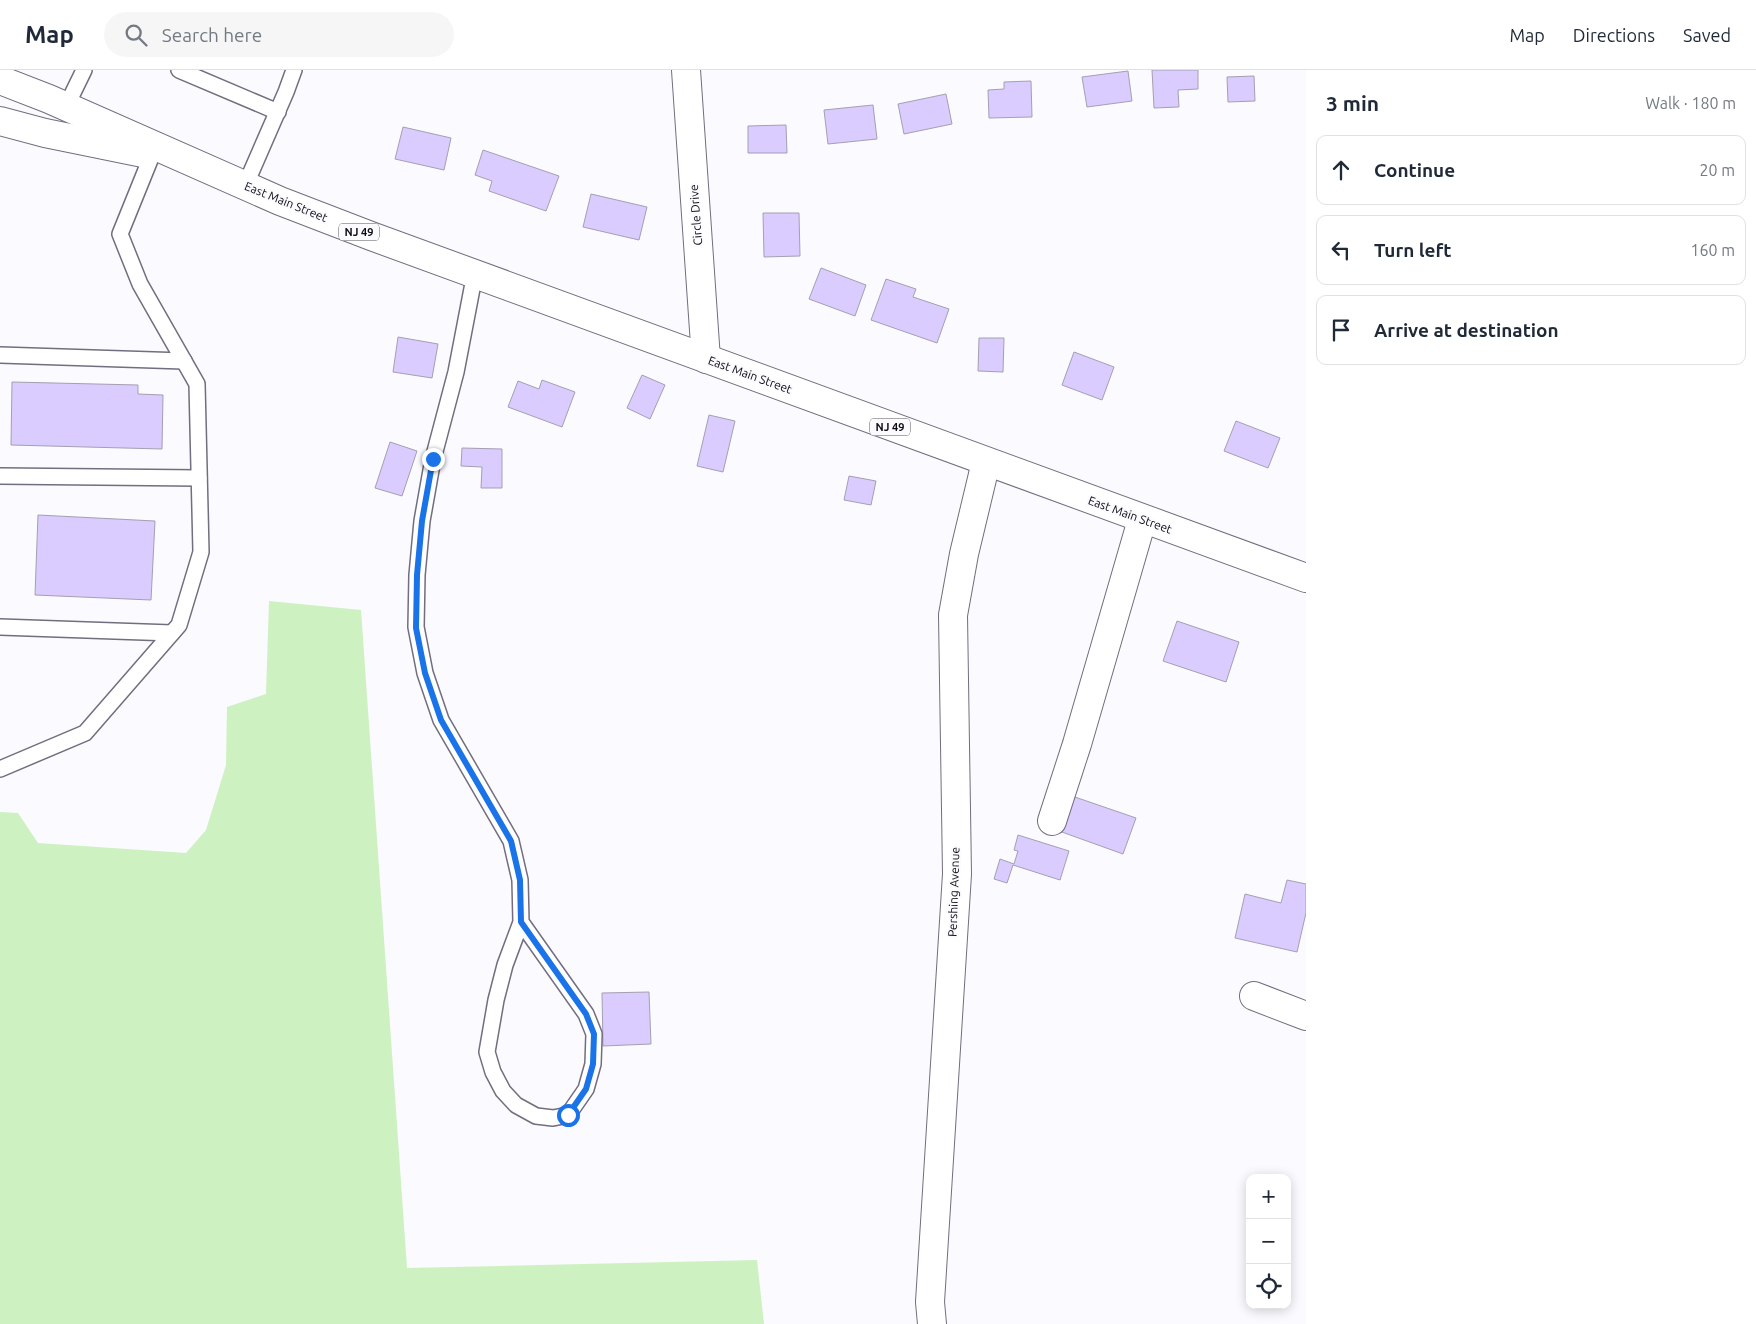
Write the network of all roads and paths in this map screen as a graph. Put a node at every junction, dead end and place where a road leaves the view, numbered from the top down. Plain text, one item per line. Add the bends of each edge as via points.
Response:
1 (84, 70) edge
2 (179, 70) edge
3 (294, 70) edge
4 (686, 70) edge
5 (0, 80) edge
6 (66, 106) junction
7 (278, 112) junction
8 (0, 121) edge
9 (152, 155) junction
10 (196, 164) junction
11 (244, 186) junction
12 (475, 273) junction
13 (0, 356) edge
14 (706, 359) junction
15 (184, 361) junction
16 (986, 462) junction
17 (0, 476) edge
18 (199, 478) junction
19 (1142, 520) junction
20 (1306, 578) edge
21 (0, 627) edge
22 (172, 633) junction
23 (0, 768) edge
24 (1052, 821) dead end
25 (521, 922) junction
26 (1254, 996) dead end
27 (1306, 1016) edge
28 (932, 1324) edge

1 - 6 lane
2 - 7 lane
3 - 7 lane
4 - 14 main road, Circle Drive
5 - 6 main road, East Main Street / NJ 49
6 - 10 main road, East Main Street / NJ 49
7 - 11 lane
8 - 9 main road, East Main Street / NJ 49
9 - 10 main road, East Main Street / NJ 49
9 - 15 lane via 120,234 140,284
10 - 11 main road, East Main Street / NJ 49
11 - 12 main road, East Main Street / NJ 49
12 - 14 main road, East Main Street / NJ 49
12 - 25 lane via 422,521 416,628 425,673 441,720 511,841 520,880
13 - 15 lane
14 - 16 main road, East Main Street / NJ 49
15 - 18 lane via 197,384
16 - 19 main road, East Main Street / NJ 49
16 - 28 main road, Pershing Avenue via 953,615 956,874 930,1302
17 - 18 lane
18 - 22 lane via 201,552 179,625
19 - 20 main road, East Main Street / NJ 49
19 - 24 main road
21 - 22 lane
22 - 23 lane via 84,733
25 - 25 lane via 496,1000 487,1052 493,1072 516,1105 536,1116 553,1118 568,1115 586,1089 593,1064 594,1034 586,1014
26 - 27 main road

